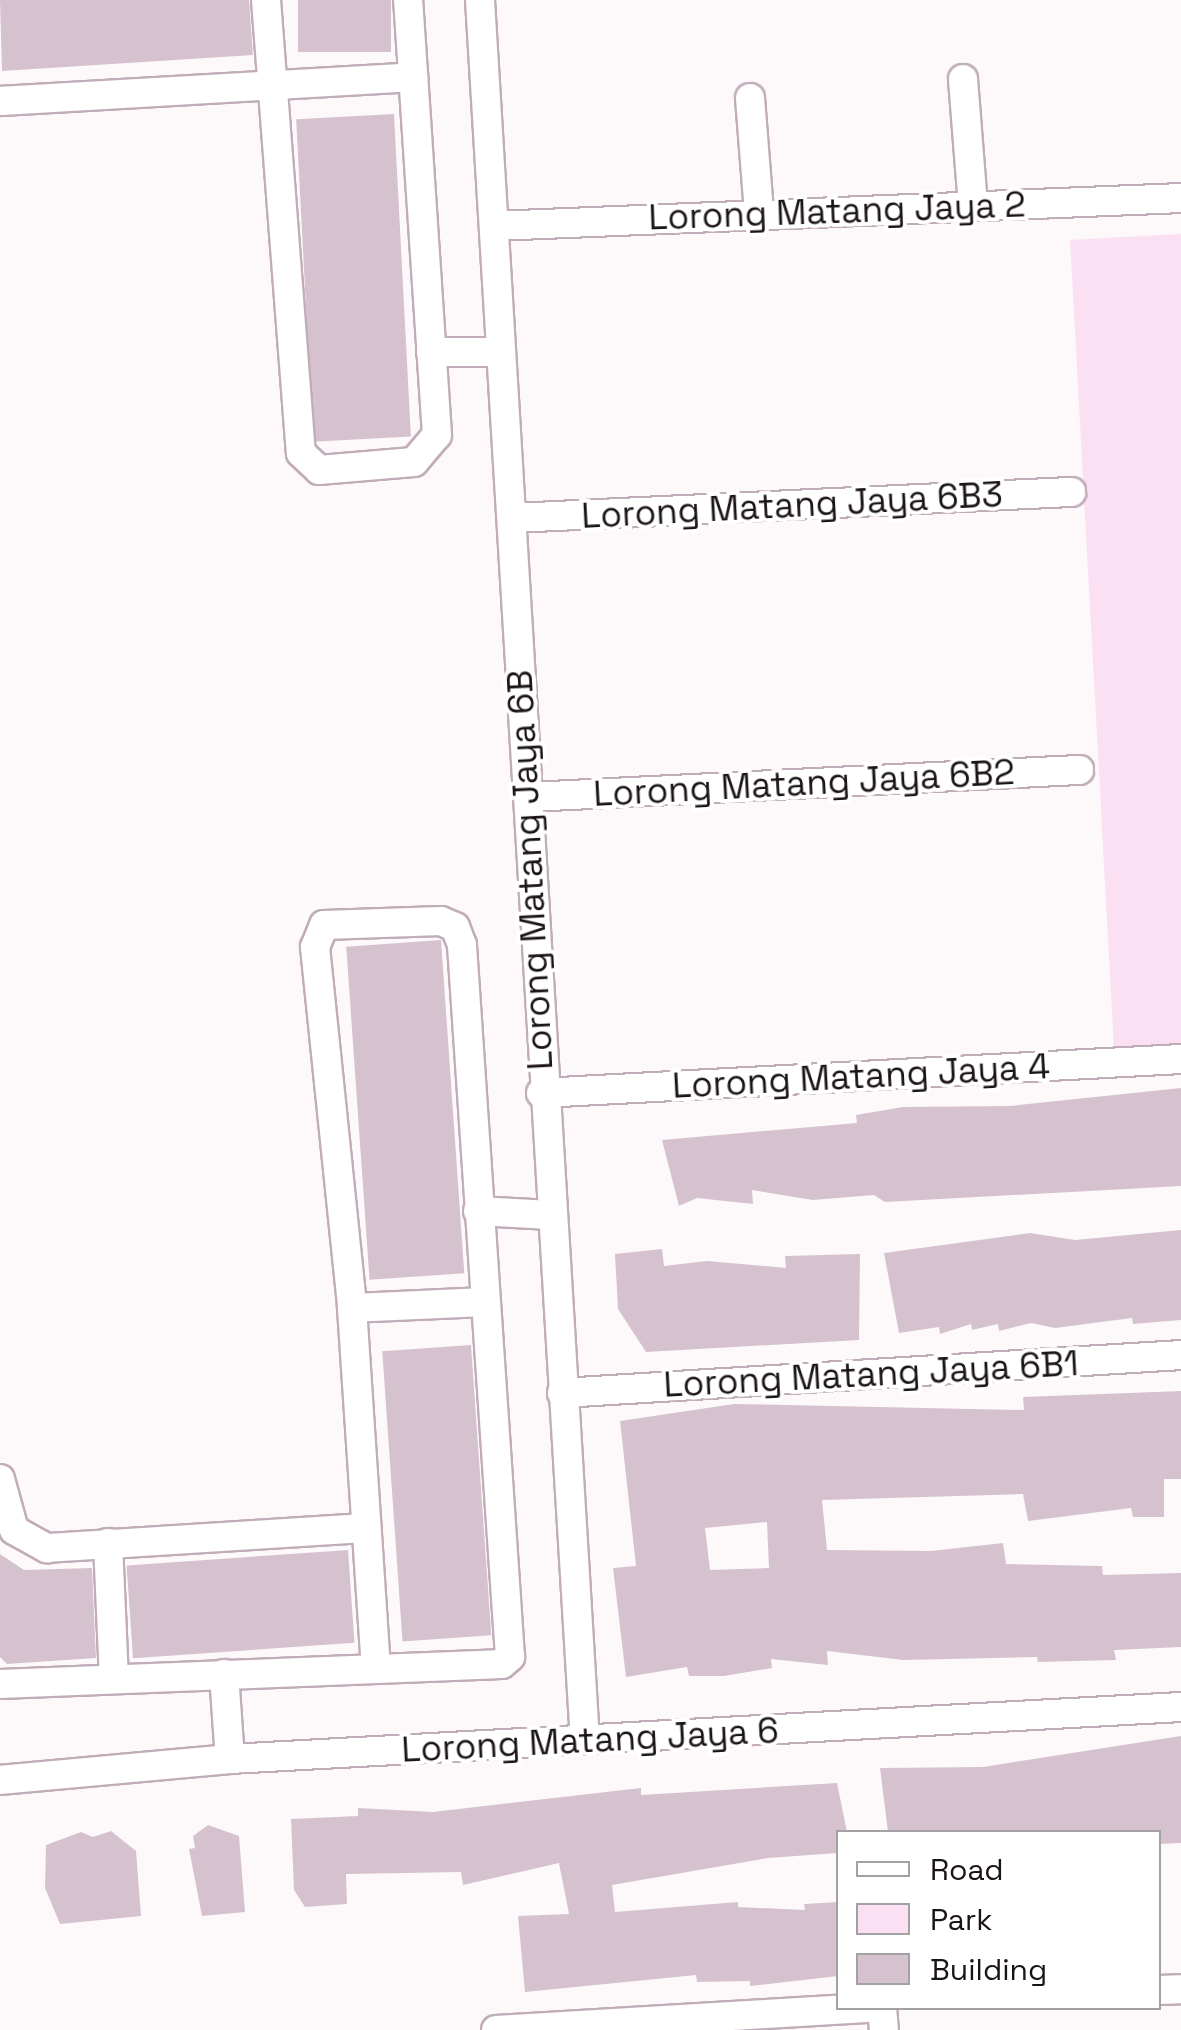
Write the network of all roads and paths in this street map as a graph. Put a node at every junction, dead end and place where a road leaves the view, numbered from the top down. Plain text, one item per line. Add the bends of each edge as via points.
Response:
1 (266, 0) edge
2 (408, 0) edge
3 (480, 0) edge
4 (413, 77) junction
5 (963, 79) dead end
6 (272, 86) junction
7 (750, 98) dead end
8 (0, 101) edge
9 (1181, 198) edge
10 (973, 204) junction
11 (758, 213) junction
12 (494, 226) junction
13 (430, 352) junction
14 (499, 352) junction
15 (1071, 492) dead end
16 (512, 518) junction
17 (1078, 770) dead end
18 (530, 797) junction
19 (1181, 1059) edge
20 (541, 1092) junction
21 (478, 1210) junction
22 (550, 1215) junction
23 (482, 1302) junction
24 (352, 1308) junction
25 (1181, 1356) edge
26 (562, 1393) junction
27 (0, 1479) edge
28 (366, 1528) junction
29 (108, 1543) junction
30 (376, 1668) junction
31 (224, 1674) junction
32 (114, 1678) junction
33 (0, 1684) edge
34 (1181, 1707) edge
35 (585, 1740) junction
36 (230, 1759) junction
37 (0, 1780) edge
38 (836, 2010) edge
39 (496, 2030) edge

1 - 6 street
2 - 4 street
3 - 12 street, Lorong Matang Jaya 6B
4 - 6 street
4 - 13 street
5 - 10 street
6 - 8 street
6 - 13 street via 300,453 319,470 414,462 437,435
7 - 11 street
9 - 10 street, Lorong Matang Jaya 2
10 - 11 street, Lorong Matang Jaya 2
11 - 12 street, Lorong Matang Jaya 2
12 - 14 street, Lorong Matang Jaya 6B
13 - 14 street
14 - 16 street, Lorong Matang Jaya 6B
15 - 16 street, Lorong Matang Jaya 6B3
16 - 18 street, Lorong Matang Jaya 6B
17 - 18 street, Lorong Matang Jaya 6B2
18 - 20 street, Lorong Matang Jaya 6B
19 - 20 street, Lorong Matang Jaya 4
20 - 22 street, Lorong Matang Jaya 6B
21 - 22 street
21 - 23 street
21 - 24 street via 462,945 455,927 441,921 324,925 317,934
22 - 26 street, Lorong Matang Jaya 6B
23 - 24 street
23 - 30 street via 510,1657 502,1664
24 - 28 street
25 - 26 street, Lorong Matang Jaya 6B1
26 - 35 street, Lorong Matang Jaya 6B
27 - 29 street via 14,1530 47,1548
28 - 29 street
28 - 30 street
29 - 32 street
30 - 31 street
31 - 32 street
31 - 36 street
32 - 33 street
34 - 35 street, Lorong Matang Jaya 6
35 - 36 street, Lorong Matang Jaya 6
36 - 37 street, Lorong Matang Jaya 6
38 - 39 street

